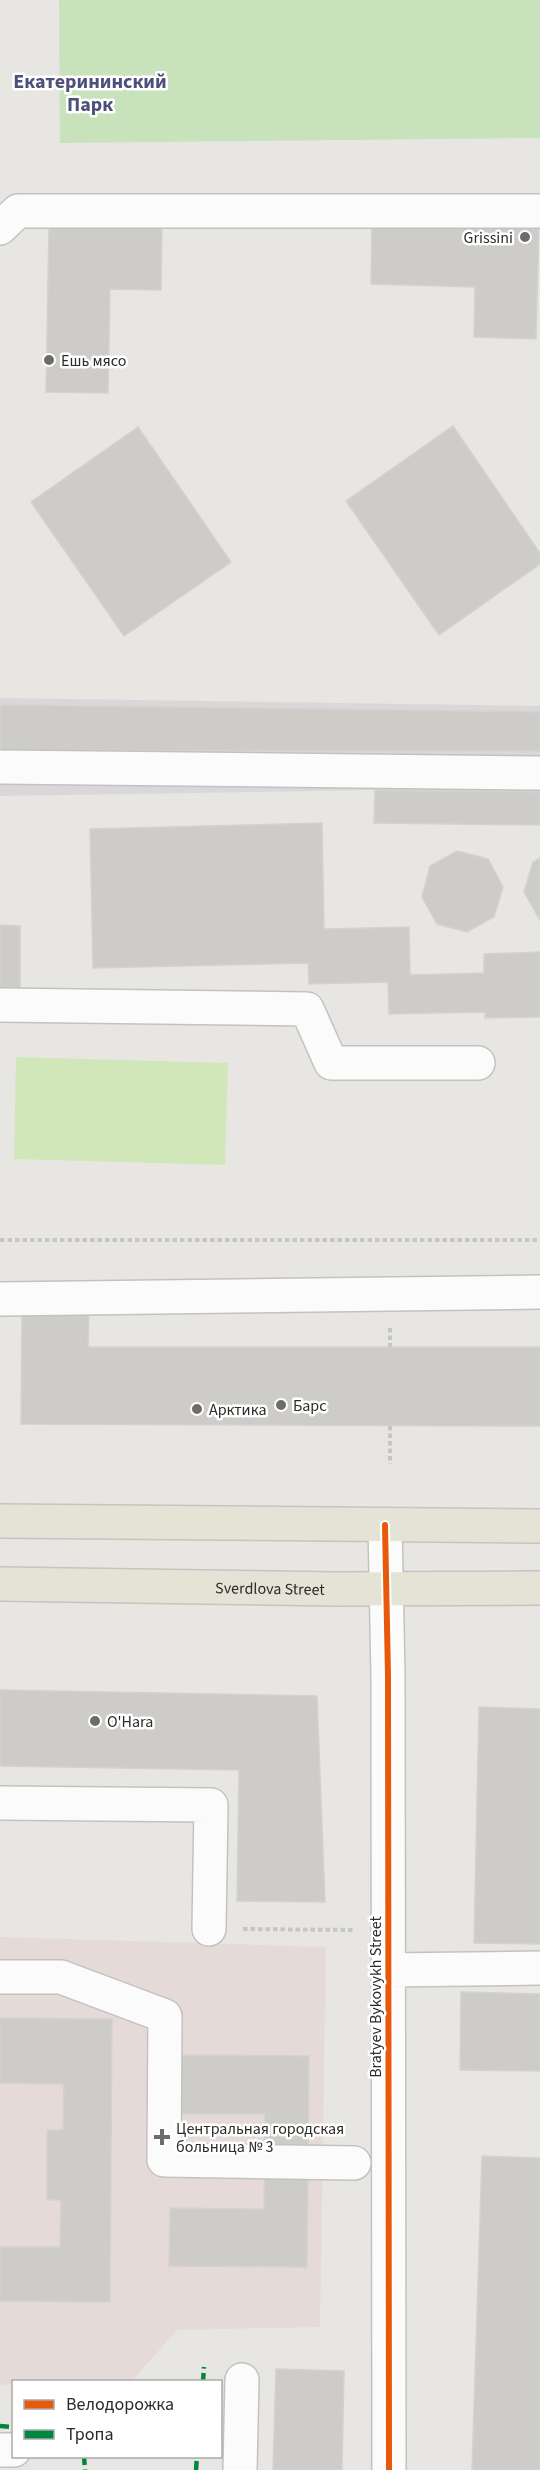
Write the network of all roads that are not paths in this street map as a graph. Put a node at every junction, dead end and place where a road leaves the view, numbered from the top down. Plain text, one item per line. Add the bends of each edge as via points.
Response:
1 (540, 211) edge
2 (0, 228) edge
3 (0, 767) edge
4 (540, 773) edge
5 (0, 1005) edge
6 (478, 1064) dead end
7 (540, 1292) edge
8 (0, 1299) edge
9 (0, 1521) edge
10 (386, 1525) junction
11 (540, 1526) edge
12 (0, 1584) edge
13 (540, 1588) edge
14 (388, 1589) junction
15 (0, 1803) edge
16 (209, 1929) road end
17 (540, 1968) edge
18 (388, 1970) junction
19 (0, 1977) edge
20 (354, 2163) dead end
21 (242, 2380) dead end
22 (240, 2470) edge
23 (388, 2470) edge

1 - 2 street via 18,211
3 - 4 street
5 - 6 street via 307,1009 331,1063
7 - 8 street
9 - 10 main road
10 - 11 main road
10 - 14 street, Bratyev Bykovykh Street
12 - 14 main road, Sverdlova Street
13 - 14 main road, Sverdlova Street
14 - 18 street, Bratyev Bykovykh Street
15 - 16 street via 211,1805
17 - 18 street
18 - 23 street, Bratyev Bykovykh Street
19 - 20 street via 61,1977 165,2016 164,2160
21 - 22 street

